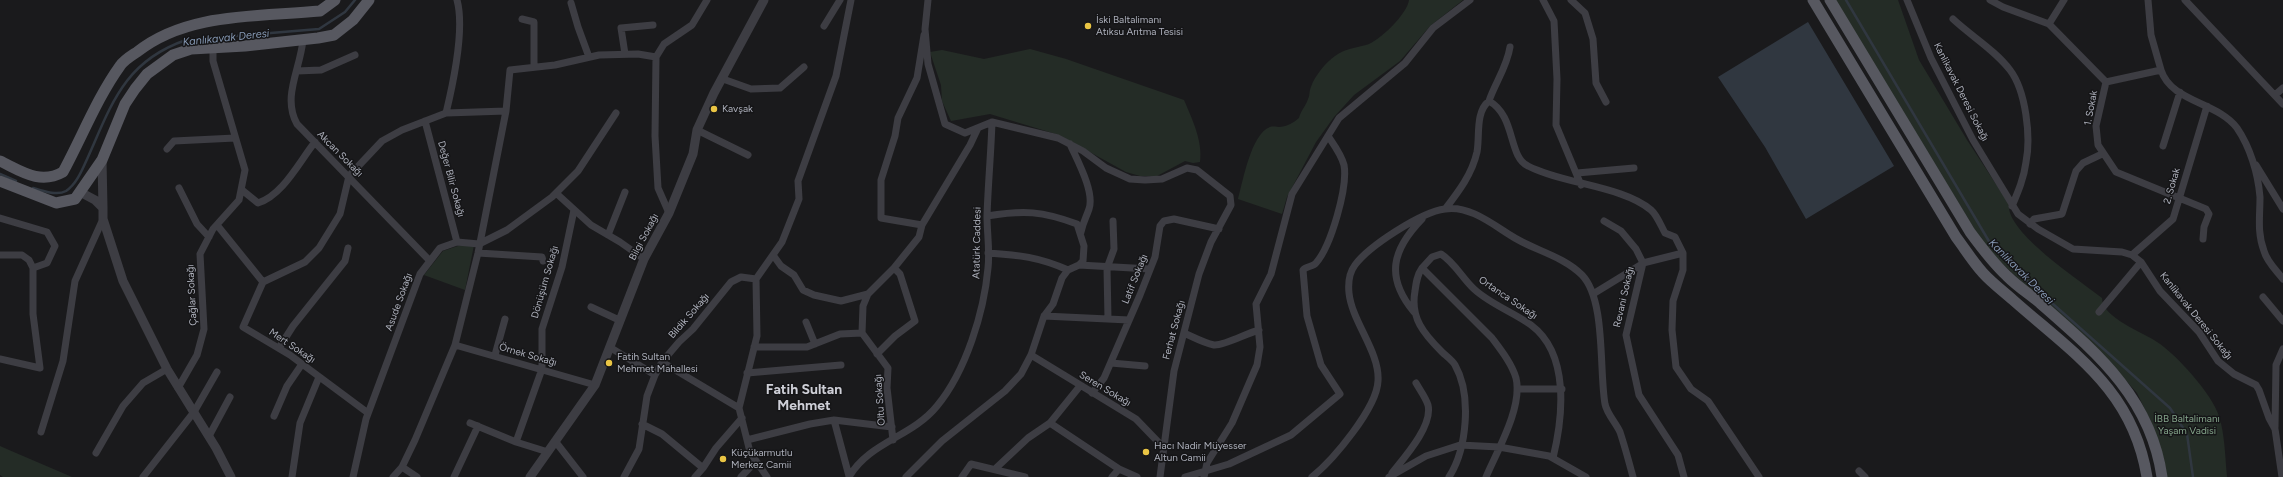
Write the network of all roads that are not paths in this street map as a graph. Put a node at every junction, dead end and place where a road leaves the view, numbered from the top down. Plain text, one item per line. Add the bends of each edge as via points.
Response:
1 (335, 0) edge
2 (369, 0) edge
3 (457, 0) edge
4 (707, 0) edge
5 (764, 0) edge
6 (840, 0) edge
7 (851, 0) edge
8 (928, 0) edge
9 (1470, 0) edge
10 (1543, 0) edge
11 (1571, 0) edge
12 (1813, 0) edge
13 (1830, 0) edge
14 (1907, 0) edge
15 (1990, 0) edge
16 (2064, 0) edge
17 (2148, 0) edge
18 (2185, 0) edge
19 (571, 3) dead end
20 (522, 18) dead end
21 (1953, 19) dead end
22 (2049, 24) junction
23 (653, 25) dead end
24 (824, 26) dead end
25 (925, 29) junction
26 (303, 40) junction
27 (213, 46) junction
28 (1510, 47) dead end
29 (625, 54) junction
30 (355, 55) dead end
31 (589, 57) junction
32 (656, 57) junction
33 (534, 67) junction
34 (804, 67) dead end
35 (2161, 70) junction
36 (297, 71) junction
37 (723, 79) junction
38 (2106, 82) junction
39 (2283, 88) edge
40 (2180, 92) junction
41 (2275, 95) junction
42 (1489, 101) junction
43 (1606, 102) dead end
44 (2283, 104) edge
45 (2207, 106) junction
46 (506, 111) junction
47 (616, 112) dead end
48 (446, 113) junction
49 (425, 121) junction
50 (992, 122) junction
51 (978, 128) junction
52 (697, 130) junction
53 (1328, 136) junction
54 (235, 138) junction
55 (315, 142) junction
56 (1070, 144) junction
57 (2163, 146) dead end
58 (167, 149) dead end
59 (2102, 154) junction
60 (748, 155) dead end
61 (102, 160) junction
62 (2253, 160) junction
63 (0, 161) edge
64 (1634, 168) dead end
65 (1577, 173) junction
66 (349, 176) junction
67 (0, 181) edge
68 (1581, 185) junction
69 (179, 188) dead end
70 (242, 190) junction
71 (80, 192) junction
72 (625, 192) dead end
73 (556, 193) junction
74 (2180, 196) junction
75 (2012, 206) junction
76 (103, 208) junction
77 (1446, 208) junction
78 (2283, 209) edge
79 (574, 210) junction
80 (669, 212) junction
81 (1426, 214) junction
82 (987, 216) junction
83 (0, 218) edge
84 (103, 220) junction
85 (1113, 220) dead end
86 (1604, 221) dead end
87 (2030, 224) junction
88 (217, 225) junction
89 (922, 225) junction
90 (1219, 229) junction
91 (1081, 232) junction
92 (608, 235) junction
93 (209, 237) junction
94 (2203, 239) dead end
95 (457, 242) junction
96 (479, 244) junction
97 (348, 248) dead end
98 (478, 253) junction
99 (988, 253) junction
100 (1683, 253) junction
101 (773, 254) junction
102 (0, 255) edge
103 (2132, 255) junction
104 (644, 259) junction
105 (430, 261) junction
106 (543, 261) dead end
107 (2142, 262) junction
108 (1642, 264) junction
109 (1079, 265) junction
110 (33, 268) junction
111 (894, 268) junction
112 (1107, 268) junction
113 (1422, 268) junction
114 (1150, 269) junction
115 (1068, 270) junction
116 (756, 278) junction
117 (2283, 279) edge
118 (263, 282) junction
119 (868, 294) junction
120 (1592, 294) junction
121 (2263, 297) dead end
122 (591, 307) dead end
123 (1414, 312) junction
124 (2099, 312) dead end
125 (1044, 316) junction
126 (505, 319) dead end
127 (1108, 319) junction
128 (619, 320) junction
129 (1129, 320) junction
130 (2283, 321) edge
131 (806, 322) dead end
132 (1259, 330) junction
133 (862, 333) junction
134 (1184, 333) junction
135 (815, 344) junction
136 (455, 345) junction
137 (754, 347) junction
138 (279, 348) junction
139 (611, 348) junction
140 (2283, 349) edge
141 (877, 354) junction
142 (495, 355) junction
143 (1030, 355) junction
144 (0, 359) edge
145 (662, 362) junction
146 (1111, 363) junction
147 (302, 364) junction
148 (841, 365) dead end
149 (1145, 366) dead end
150 (542, 369) junction
151 (167, 370) junction
152 (216, 372) dead end
153 (747, 373) junction
154 (655, 375) junction
155 (319, 376) junction
156 (1416, 383) dead end
157 (595, 385) junction
158 (1080, 386) junction
159 (178, 388) junction
160 (1517, 389) junction
161 (1562, 390) junction
162 (1092, 393) junction
163 (230, 397) dead end
164 (739, 408) junction
165 (194, 412) junction
166 (368, 413) junction
167 (274, 416) dead end
168 (742, 418) junction
169 (834, 420) junction
170 (470, 423) dead end
171 (1050, 423) junction
172 (642, 424) junction
173 (478, 426) junction
174 (892, 426) junction
175 (2275, 429) junction
176 (41, 432) dead end
177 (209, 436) junction
178 (747, 440) junction
179 (893, 440) junction
180 (555, 441) junction
181 (516, 442) junction
182 (1460, 445) junction
183 (1163, 447) junction
184 (1499, 447) junction
185 (548, 452) junction
186 (96, 453) dead end
187 (1553, 458) junction
188 (756, 461) junction
189 (402, 467) junction
190 (703, 468) junction
191 (995, 469) junction
192 (1119, 469) junction
193 (1859, 471) dead end
194 (1204, 474) edge
195 (849, 476) edge
196 (143, 477) edge
197 (230, 477) edge
198 (292, 477) edge
199 (352, 477) edge
200 (393, 477) edge
201 (416, 477) edge
202 (454, 477) edge
203 (530, 477) edge
204 (583, 477) edge
205 (624, 477) edge
206 (695, 477) edge
207 (741, 477) edge
208 (767, 477) edge
209 (906, 477) edge
210 (962, 477) edge
211 (1025, 477) edge
212 (1112, 477) edge
213 (1137, 477) edge
214 (1160, 477) edge
215 (1185, 477) edge
216 (1312, 477) edge
217 (1389, 477) edge
218 (1449, 477) edge
219 (1486, 477) edge
220 (1584, 477) edge
221 (1633, 477) edge
222 (1684, 477) edge
223 (1759, 477) edge
224 (1865, 477) edge
225 (2147, 477) edge
226 (2162, 477) edge
227 (2282, 477) edge

1 - 63 main road via 320,11 195,24 156,37 122,64 99,101 62,172 53,178 44,179
2 - 26 main road via 353,20 334,35
3 - 48 street via 460,11 456,54
4 - 32 street via 692,25 664,44
5 - 37 street, Bilgi Sokağı
6 - 24 street
7 - 101 street via 836,76 798,181 799,199 782,242
8 - 25 street
9 - 53 street via 1433,28 1405,63 1339,118
10 - 65 street via 1554,21 1556,125
11 - 43 street via 1585,13 1593,38 1596,83
12 - 225 main road via 1956,237 1978,267 2098,374 2114,395 2133,428
13 - 226 main road via 1984,251 2008,277 2102,360 2131,394 2154,438
14 - 75 street, Kanlikavak Deresi Sokağı via 1931,58
15 - 22 street, 1. Sokak
16 - 22 street
17 - 35 street via 2152,35
18 - 41 street
19 - 31 street
20 - 33 street via 534,22
21 - 75 street via 2011,71 2021,94 2026,116 2027,161
22 - 38 street, 1. Sokak
23 - 29 street via 620,28
25 - 51 street via 928,64 945,124 965,133
25 - 89 street via 918,78 898,118 881,180 881,218
26 - 27 main road via 245,46
26 - 36 street, Akcan Sokağı
27 - 54 street, Çağlar Sokağı via 213,60
27 - 61 main road via 190,49 173,55 148,74 125,104
28 - 42 street via 1504,69
29 - 31 street
29 - 32 street
30 - 36 street via 321,70
31 - 33 street
32 - 80 street via 655,136 658,188
33 - 46 street via 510,70
34 - 37 street via 780,88 751,90
35 - 38 street
35 - 40 street via 2163,76
36 - 55 street, Akcan Sokağı via 290,97 291,113 297,124
37 - 52 street, Bilgi Sokağı
38 - 59 street, 1. Sokak via 2096,126 2098,145
39 - 41 street
40 - 45 street
40 - 57 street
41 - 44 street
42 - 68 street via 1504,115 1520,160 1527,166
42 - 77 street via 1484,105 1472,168 1466,181
45 - 62 street via 2229,119
45 - 74 street, 2. Sokak
46 - 48 street
46 - 96 street
47 - 73 street via 578,171
48 - 49 street
49 - 66 street via 382,141
49 - 95 street, Değer Bilir Sokağı
50 - 51 street
50 - 56 street via 1058,138
50 - 82 street, Atatürk Caddesi
51 - 89 street
52 - 60 street
52 - 80 street, Bilgi Sokağı via 693,154
53 - 132 street via 1292,194 1271,274 1256,304
53 - 194 street via 1339,152 1344,166 1343,199 1333,230 1316,263 1303,270 1307,316 1321,365 1340,394 1291,435
54 - 58 street via 174,141
54 - 70 street, Çağlar Sokağı via 245,170
55 - 66 street, Akcan Sokağı
55 - 70 street via 268,199 258,203
56 - 90 street, Ferhat Sokağı via 1106,168 1130,179 1162,179 1187,168 1197,170 1230,196 1231,205
56 - 91 street via 1090,192 1090,209 1084,218
59 - 74 street, 1. Sokak via 2116,172
59 - 87 street via 2083,163 2076,171 2062,214 2034,219
61 - 71 main road
61 - 76 street
62 - 78 street
62 - 117 street via 2260,196 2258,229 2264,252
64 - 65 street
65 - 68 street
66 - 105 street, Akcan Sokağı
66 - 118 street via 340,214 319,248 305,262
67 - 71 main road via 56,203 75,199
68 - 100 street via 1632,198 1652,211 1665,234 1674,237
69 - 93 street via 198,224
70 - 88 street, Çağlar Sokağı via 239,200
71 - 76 street
72 - 92 street
73 - 79 street
73 - 96 street via 507,230
74 - 94 street, 1. Sokak via 2206,208 2209,214
74 - 103 street, 2. Sokak via 2173,219
75 - 87 street, Kanlikavak Deresi Sokağı
76 - 84 street
77 - 81 street
77 - 120 street via 1473,214 1522,243 1571,265 1583,276
79 - 92 street via 591,225
79 - 150 street, Dönüşüm Sokağı via 562,267 542,329
80 - 104 street, Bilgi Sokağı
81 - 123 street via 1408,233 1395,260 1394,269 1403,299
81 - 216 street via 1403,226 1374,248 1355,265 1349,278 1349,294 1376,365 1378,381 1371,405 1357,427
82 - 91 street via 1027,211 1049,214 1077,224
82 - 99 street, Atatürk Caddesi
83 - 110 street via 47,232 55,246 47,263
84 - 151 street via 123,281
84 - 176 street via 75,281 63,361
85 - 112 street via 1114,249
86 - 108 street, Revani Sokağı via 1621,231 1636,249
87 - 103 street, Kanlikavak Deresi Sokağı via 2073,249
88 - 93 street, Çağlar Sokağı
88 - 118 street
89 - 111 street via 919,238
90 - 114 street, Latif Sokağı via 1180,219 1164,221 1160,226 1155,257
90 - 134 street, Ferhat Sokağı via 1211,242 1199,274
91 - 109 street via 1084,246 1083,261
92 - 104 street
93 - 159 street, Çağlar Sokağı via 200,254 204,329 197,355
95 - 96 street, Asude Sokağı
95 - 105 street, Asude Sokağı via 440,248
96 - 98 street
97 - 138 street via 346,261 293,326
98 - 106 street via 542,257
98 - 136 street
99 - 115 street via 1026,255 1046,260
99 - 179 street, Atatürk Caddesi via 985,291 979,318 955,377 937,406
100 - 108 street
100 - 223 street via 1683,270 1673,301 1672,330 1676,367 1691,389 1708,401
101 - 116 street
101 - 119 street via 781,266 794,275 803,290 814,295 841,301
102 - 110 street via 22,255 29,260
103 - 107 street, Kanlikavak Deresi Sokağı
104 - 128 street, Bilgi Sokağı
105 - 166 street, Asude Sokağı via 420,274
107 - 124 street
107 - 175 street, Kanlikavak Deresi Sokağı via 2160,291 2199,332 2218,361 2234,374 2256,385
108 - 120 street
108 - 222 street, Revani Sokağı via 1626,335 1639,395 1678,455
109 - 112 street
109 - 115 street
110 - 144 street via 33,314 40,368
111 - 119 street
111 - 141 street via 900,274 915,321
112 - 114 street
112 - 127 street
113 - 123 street via 1418,273 1413,299
113 - 160 street via 1474,318 1495,343 1515,377
113 - 161 street, Ortanca Sokağı via 1432,257 1441,254 1449,258 1474,289 1535,329 1543,336 1551,352
114 - 129 street, Latif Sokağı
115 - 125 street via 1062,278 1053,304
116 - 137 street
116 - 145 street, Bildik Sokağı via 741,277 731,282
118 - 138 street, Mert Sokağı via 243,327
119 - 133 street via 863,306
120 - 221 street via 1599,330 1606,405 1619,431
121 - 130 street
122 - 128 street
123 - 182 street via 1423,333 1454,365 1465,394
125 - 127 street
125 - 143 street
126 - 142 street
127 - 129 street
128 - 139 street, Bilgi Sokağı
129 - 146 street, Latif Sokağı
131 - 135 street
132 - 134 street via 1215,345
132 - 194 street via 1258,365 1232,423 1207,463
133 - 135 street via 840,334
133 - 141 street, Oltu Sokağı
134 - 183 street, Ferhat Sokağı via 1174,371
135 - 137 street via 800,347
136 - 142 street, Örnek Sokağı
136 - 189 street
137 - 153 street
138 - 147 street, Mert Sokağı
139 - 154 street
139 - 157 street, Bilgi Sokağı
140 - 175 street via 2276,365
141 - 174 street, Oltu Sokağı via 888,368 887,388
142 - 150 street, Örnek Sokağı
143 - 158 street, Seren Sokağı
143 - 209 street via 1021,374 1005,391 942,441
145 - 154 street, Bildik Sokağı
145 - 164 street
146 - 149 street
146 - 162 street, Latif Sokağı via 1104,378
147 - 155 street, Mert Sokağı
147 - 167 street via 287,386
148 - 153 street
150 - 157 street, Örnek Sokağı
150 - 181 street, Dönüşüm Sokağı
151 - 159 street
151 - 186 street via 143,383 122,406
152 - 165 street
153 - 164 street
154 - 172 street, Bildik Sokağı via 647,396
155 - 166 street, Mert Sokağı
155 - 198 street via 300,423
156 - 217 street via 1428,405 1428,418 1414,446
157 - 180 street, Bilgi Sokağı
158 - 162 street, Seren Sokağı
158 - 171 street
159 - 165 street
160 - 161 street
160 - 184 street via 1516,401
161 - 187 street, Ortanca Sokağı via 1559,434
162 - 183 street, Seren Sokağı via 1136,419
163 - 177 street
164 - 168 street
165 - 177 street
165 - 196 street
166 - 199 street, Asude Sokağı
168 - 178 street
168 - 190 street via 716,448
169 - 174 street
169 - 178 street
169 - 195 street
170 - 173 street
171 - 191 street via 1028,438
171 - 192 street
172 - 190 street via 662,434
172 - 205 street, Bildik Sokağı via 639,449
173 - 181 street
173 - 202 street
174 - 179 street, Oltu Sokağı
175 - 227 street, Kanlikavak Deresi Sokağı
177 - 197 street
178 - 188 street
179 - 195 street, Atatürk Caddesi via 869,452 857,463
180 - 185 street, Bilgi Sokağı
180 - 204 street
181 - 185 street
182 - 184 street
182 - 217 street via 1426,456
182 - 218 street via 1456,465
183 - 214 street, Ferhat Sokağı
184 - 187 street
184 - 219 street
185 - 203 street, Bilgi Sokağı
187 - 220 street
188 - 207 street
188 - 208 street
189 - 200 street
189 - 201 street
190 - 206 street
191 - 210 street via 971,464
191 - 211 street
192 - 212 street
192 - 213 street
193 - 224 street
194 - 215 street

